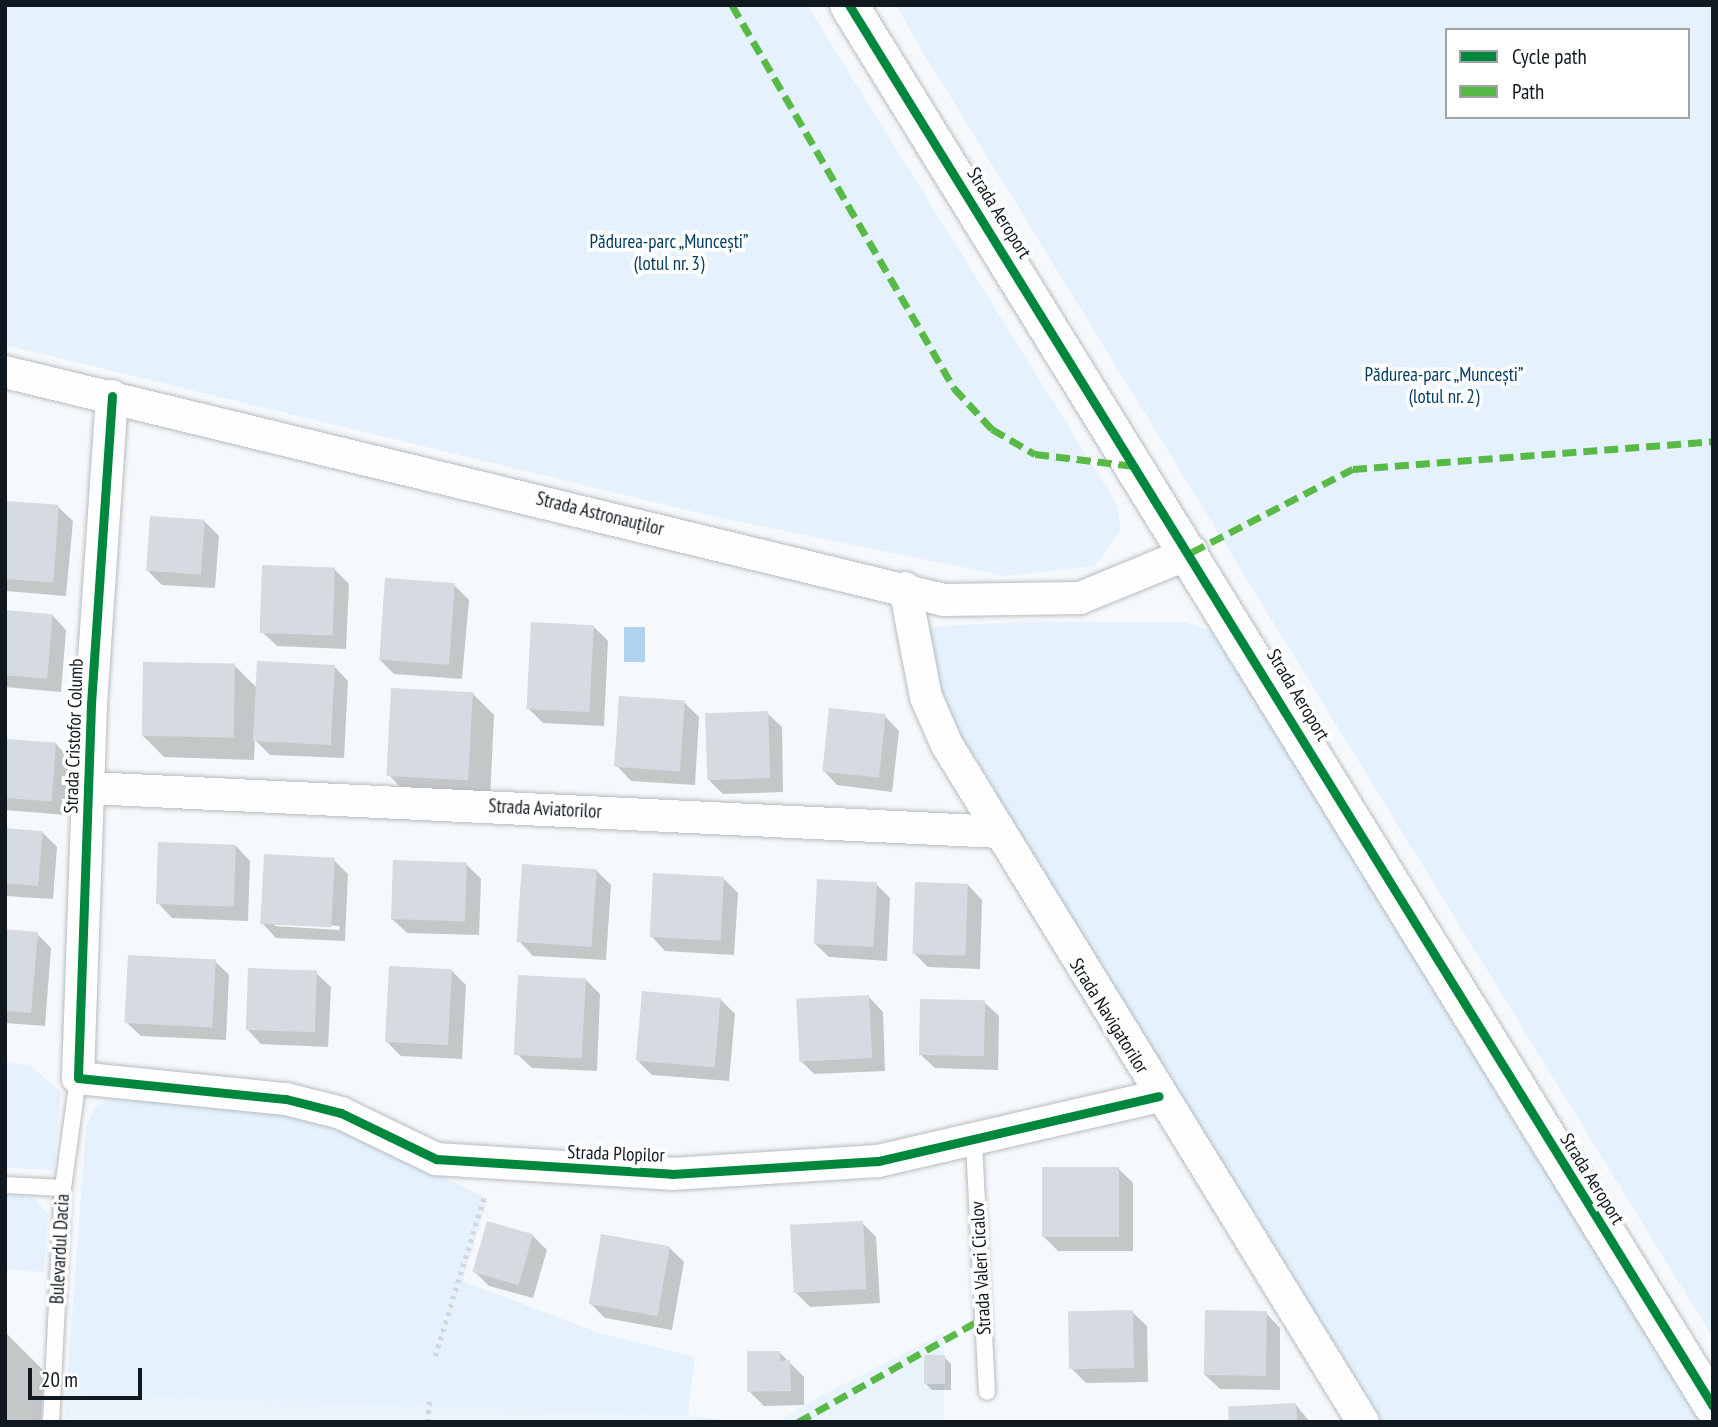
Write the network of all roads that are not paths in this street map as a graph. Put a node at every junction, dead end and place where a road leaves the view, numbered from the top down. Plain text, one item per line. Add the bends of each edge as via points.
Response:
1 (849, 5) edge
2 (5, 372) edge
3 (111, 396) junction
4 (1192, 552) junction
5 (905, 588) junction
6 (90, 788) junction
7 (1000, 832) junction
8 (78, 1078) junction
9 (1159, 1096) junction
10 (974, 1144) junction
11 (5, 1185) edge
12 (63, 1188) junction
13 (987, 1392) dead end
14 (1713, 1406) edge
15 (51, 1422) edge
16 (1363, 1422) edge

1 - 4 street, Strada Aeroport
2 - 3 street, Strada Astronauților
3 - 5 street, Strada Astronauților
3 - 6 street, Strada Cristofor Columb
4 - 5 street, Strada Astronauților via 1080,598 944,600
4 - 14 street, Strada Aeroport
5 - 7 street, Strada Navigatorilor via 926,697
6 - 7 street, Strada Aviatorilor
6 - 8 street, Strada Cristofor Columb
7 - 9 street, Strada Navigatorilor
8 - 10 street, Strada Plopilor via 286,1099 341,1113 436,1159 494,1165 672,1174 764,1170 878,1161
8 - 12 lane, Bulevardul Dacia
9 - 10 street, Strada Plopilor
9 - 16 street, Strada Navigatorilor
10 - 13 lane, Strada Valeri Cicalov
11 - 12 lane
12 - 15 lane, Bulevardul Dacia

